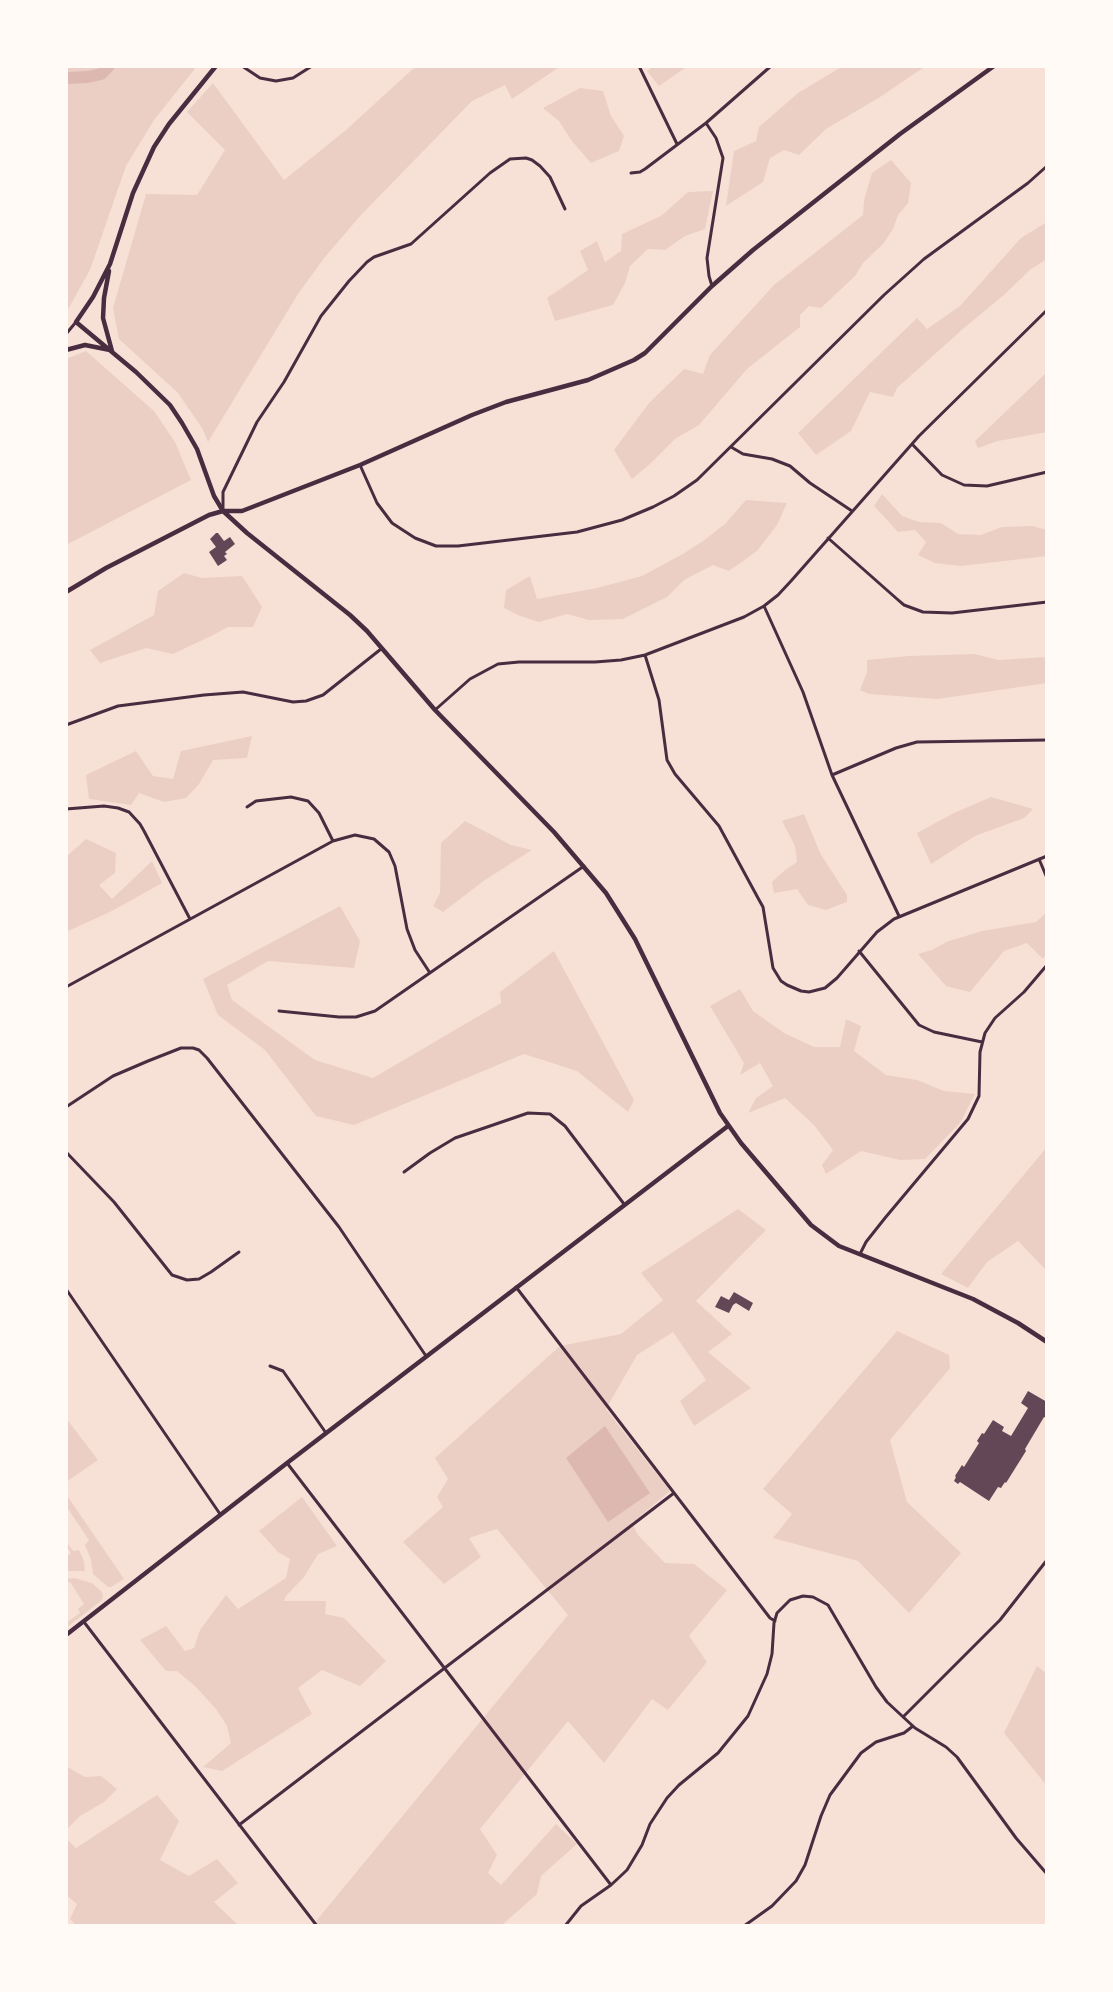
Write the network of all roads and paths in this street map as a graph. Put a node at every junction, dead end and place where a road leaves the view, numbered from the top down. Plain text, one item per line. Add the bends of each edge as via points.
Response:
1 (216, 66) edge
2 (242, 66) edge
3 (312, 66) edge
4 (639, 66) edge
5 (771, 66) edge
6 (994, 66) edge
7 (706, 123) junction
8 (677, 144) junction
9 (1047, 166) edge
10 (631, 173) dead end
11 (565, 209) dead end
12 (110, 264) junction
13 (712, 286) junction
14 (1047, 310) edge
15 (76, 322) junction
16 (66, 334) edge
17 (66, 350) edge
18 (112, 351) junction
19 (912, 444) junction
20 (731, 447) junction
21 (360, 465) junction
22 (1047, 472) edge
23 (223, 511) junction
24 (852, 511) junction
25 (828, 538) junction
26 (66, 592) edge
27 (1047, 602) edge
28 (764, 606) junction
29 (383, 648) junction
30 (645, 655) junction
31 (435, 710) junction
32 (66, 725) edge
33 (1047, 740) edge
34 (832, 775) junction
35 (248, 807) dead end
36 (66, 809) edge
37 (333, 841) junction
38 (1047, 856) edge
39 (1039, 858) junction
40 (584, 866) junction
41 (1047, 878) edge
42 (899, 916) junction
43 (190, 919) junction
44 (859, 951) junction
45 (1047, 965) edge
46 (430, 974) junction
47 (66, 987) edge
48 (279, 1011) dead end
49 (982, 1042) junction
50 (66, 1107) edge
51 (728, 1126) junction
52 (66, 1152) edge
53 (404, 1172) dead end
54 (624, 1204) junction
55 (239, 1252) dead end
56 (860, 1255) junction
57 (516, 1287) junction
58 (66, 1290) edge
59 (1047, 1342) edge
60 (426, 1356) junction
61 (270, 1366) dead end
62 (326, 1433) junction
63 (287, 1463) junction
64 (674, 1493) junction
65 (220, 1514) junction
66 (1047, 1560) edge
67 (775, 1621) junction
68 (84, 1622) junction
69 (66, 1635) edge
70 (444, 1668) junction
71 (903, 1718) junction
72 (913, 1726) junction
73 (239, 1825) junction
74 (1047, 1874) edge
75 (611, 1885) junction
76 (317, 1926) edge
77 (565, 1926) edge
78 (744, 1926) edge

1 - 12 main road via 154,147 133,193
2 - 3 street via 261,78 276,81 293,78
4 - 8 street
5 - 7 street
6 - 13 main road via 900,134
7 - 8 street
7 - 13 street via 723,158 707,258
8 - 10 street via 645,169
9 - 20 street via 924,259
11 - 23 street via 550,177 540,166 526,158 510,159 411,244 367,262 321,316 256,422 223,492
12 - 15 main road
12 - 18 main road via 103,318
13 - 21 main road via 645,352 628,363 588,380 472,414
14 - 19 street
15 - 16 street
15 - 18 main road
17 - 18 main road via 85,345
18 - 23 main road via 155,389 182,423
19 - 22 street via 942,475 964,485 987,486
19 - 24 street
20 - 21 street via 691,485 622,520 577,532 458,546 436,546 392,523 377,503
20 - 24 street via 790,466
21 - 23 main road via 242,511
23 - 26 main road via 179,530
23 - 29 main road via 350,615
24 - 25 street
25 - 27 street via 904,605 923,612 952,613
25 - 28 street
28 - 30 street via 744,618
28 - 34 street via 812,714
29 - 31 main road
29 - 32 street via 324,695 306,701 243,692 204,695 118,706
30 - 31 street via 595,662 498,664 470,679
30 - 44 street via 658,700 667,759 719,826 763,907 770,959 777,976 794,989 818,991 837,978
31 - 40 main road
33 - 34 street via 916,742
34 - 42 street
35 - 37 street via 256,801 282,798 308,801
36 - 43 street via 104,806 129,812 144,831
37 - 43 street
37 - 46 street via 368,836 389,852 407,929
38 - 39 street
39 - 41 street
39 - 42 street
40 - 46 street
40 - 51 main road via 635,939
42 - 44 street via 876,932
43 - 47 street
44 - 49 street via 919,1025
45 - 49 street via 995,1018
46 - 48 street via 383,1006 356,1017
49 - 56 street via 980,1088 972,1112 866,1242
50 - 60 street via 113,1076 148,1060 181,1048 199,1050 343,1233
51 - 54 main road
51 - 56 main road via 811,1225 834,1243
52 - 55 street via 114,1202 172,1275 199,1279
53 - 54 street via 456,1138 538,1112 561,1121
54 - 57 main road
56 - 59 main road via 973,1299
57 - 60 main road
57 - 64 street
58 - 65 street
60 - 62 main road
61 - 62 street via 283,1371
62 - 63 main road
63 - 65 main road
63 - 70 street
64 - 67 street
64 - 70 street
65 - 68 main road
66 - 71 street via 1000,1620
67 - 71 street via 782,1605 794,1598 822,1600 835,1615 876,1687
67 - 75 street via 767,1674 748,1716 718,1753 667,1798 632,1863
68 - 69 main road
68 - 73 street
70 - 73 street
70 - 75 street
71 - 72 street
72 - 74 street via 957,1756
72 - 78 street via 861,1753 830,1795 796,1881 772,1906
73 - 76 street
75 - 77 street via 581,1906

